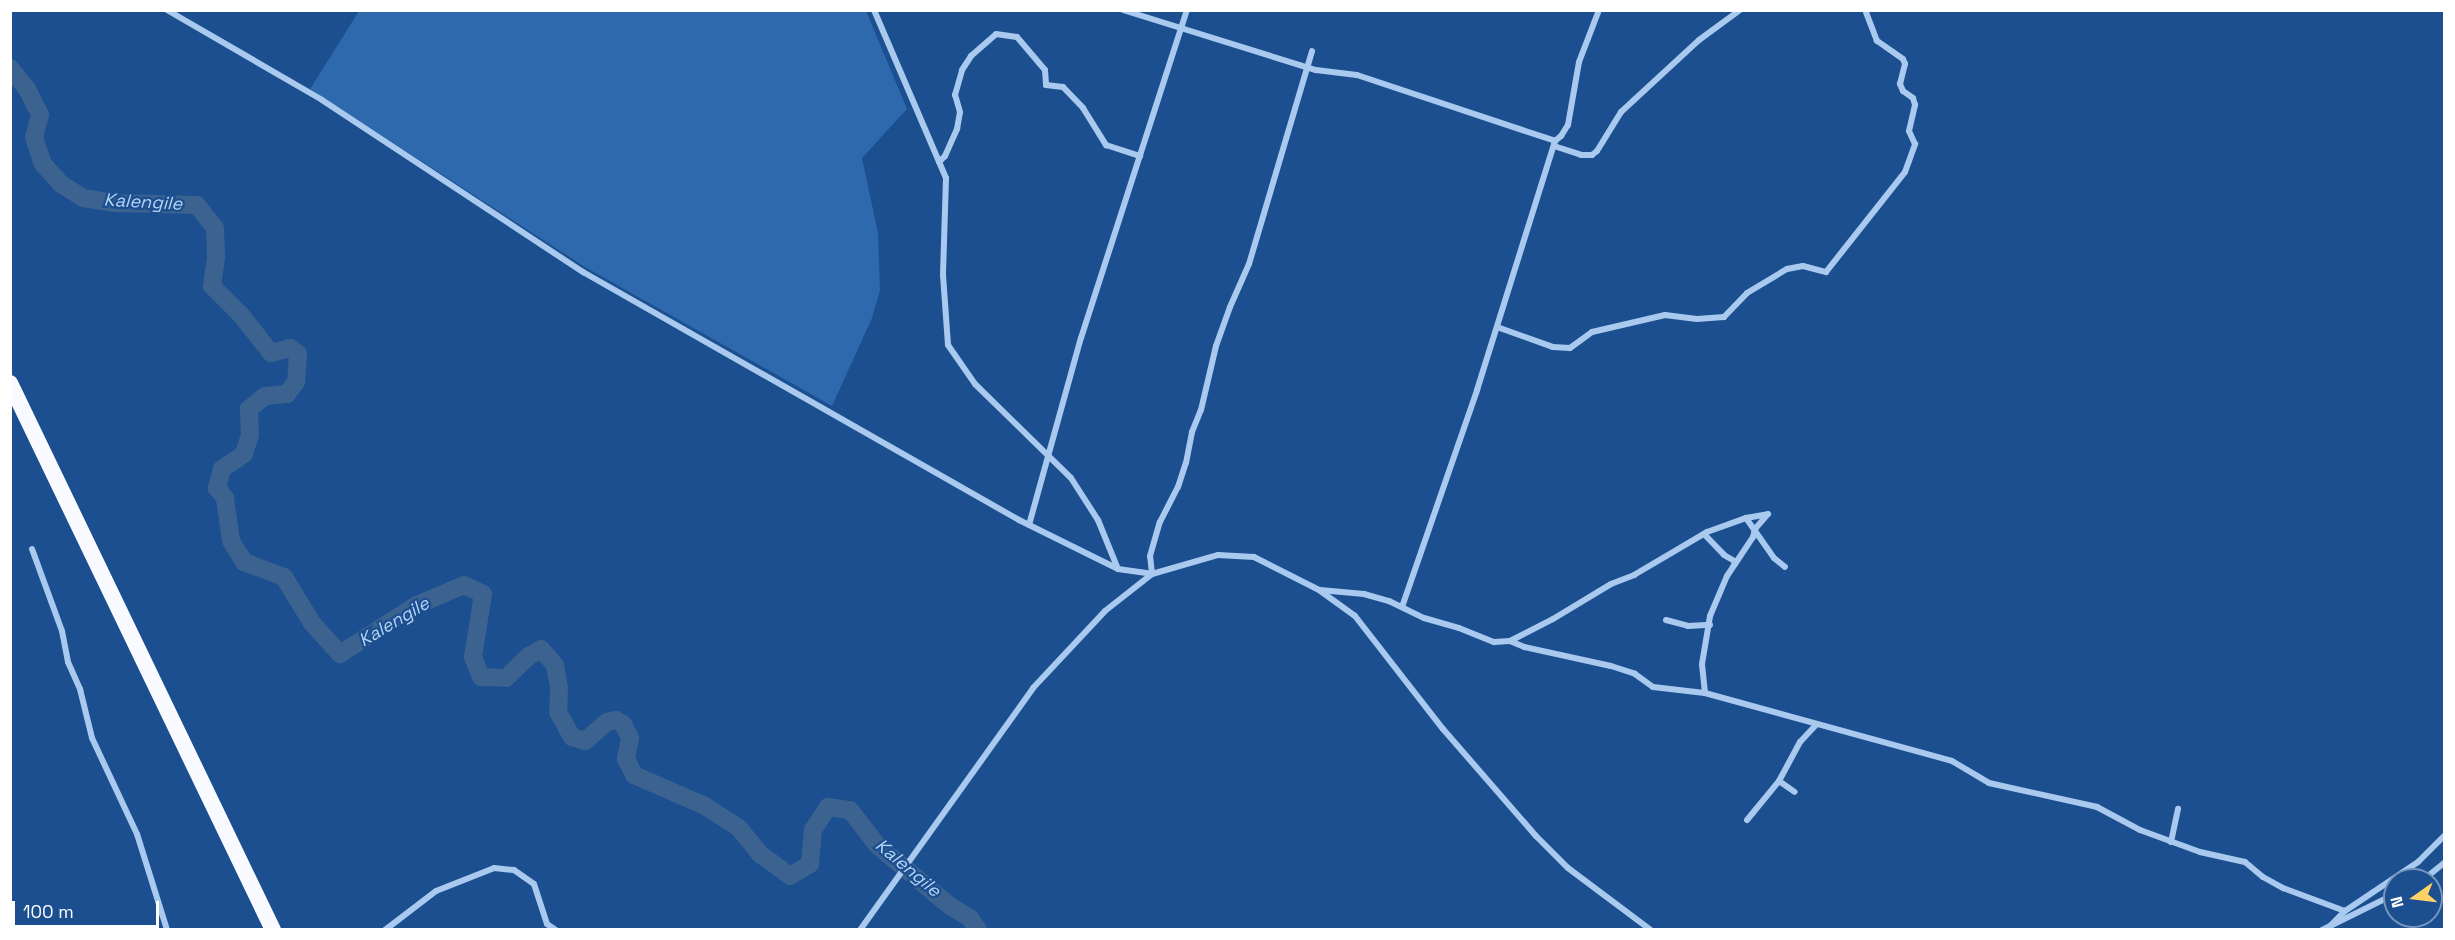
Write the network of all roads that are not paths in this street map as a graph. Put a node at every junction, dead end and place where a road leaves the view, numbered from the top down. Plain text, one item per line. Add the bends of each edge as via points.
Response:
1 (167, 10) edge
2 (874, 10) edge
3 (1124, 10) edge
4 (1187, 10) edge
5 (1599, 10) edge
6 (1740, 10) edge
7 (1865, 10) edge
8 (1181, 29) junction
9 (1312, 51) dead end
10 (1307, 67) junction
11 (1554, 144) junction
12 (1140, 156) junction
13 (939, 162) junction
14 (1497, 327) junction
15 (10, 383) edge
16 (1049, 454) junction
17 (1746, 518) junction
18 (1029, 525) junction
19 (1755, 529) junction
20 (1704, 534) junction
21 (32, 549) dead end
22 (1785, 567) dead end
23 (1118, 569) junction
24 (1152, 574) junction
25 (1727, 576) junction
26 (1319, 590) junction
27 (1402, 607) junction
28 (1666, 620) dead end
29 (1710, 625) junction
30 (1510, 640) junction
31 (1705, 693) junction
32 (1816, 725) junction
33 (1779, 781) junction
34 (1795, 792) dead end
35 (2178, 808) dead end
36 (1747, 820) dead end
37 (2445, 836) edge
38 (2171, 842) junction
39 (2383, 900) edge
40 (2345, 911) junction
41 (2329, 927) junction
42 (388, 929) edge
43 (167, 930) edge
44 (273, 930) edge
45 (556, 930) edge
46 (860, 930) edge
47 (1651, 930) edge
48 (2322, 930) edge

1 - 18 street via 322,100 583,272
2 - 13 street
3 - 8 street
4 - 8 street
5 - 11 street via 1579,62 1568,125
6 - 11 street via 1699,40 1621,112 1598,152 1581,155
7 - 14 street via 1877,41 1903,58 1900,84 1915,105 1909,131 1915,144 1905,172 1826,272 1803,266 1787,269 1747,293 1724,317 1665,315 1592,332 1570,348
8 - 10 street
8 - 12 street
9 - 10 street
10 - 11 street via 1357,75
10 - 24 street via 1249,264 1216,345 1186,463 1152,548
11 - 14 street
12 - 13 street via 1106,145 1083,108 1063,87 1046,85 1045,70 1017,37 996,34 971,56 962,70 955,95 960,112 957,129
12 - 16 street
13 - 16 street via 946,178 943,275 948,345 975,384
14 - 27 street
15 - 44 highway
16 - 18 street
16 - 23 street via 1071,478 1098,520
17 - 19 street
17 - 19 street via 1768,514
17 - 20 street
18 - 23 street
19 - 22 street via 1774,558
19 - 25 street
20 - 25 street via 1736,562
20 - 30 street
21 - 43 street via 62,631 92,738 137,834
23 - 24 street
24 - 26 street via 1218,555 1254,557
24 - 46 street via 1104,611 1033,688
25 - 29 street
26 - 27 street via 1364,594
26 - 47 street via 1355,616 1443,729 1542,842 1568,868
27 - 30 street via 1494,642
28 - 29 street via 1688,626
29 - 31 street via 1702,664
30 - 31 street via 1524,647 1611,666 1635,674 1653,687
31 - 32 street
32 - 33 street via 1800,742
32 - 38 street via 1952,761 1989,783 2097,807
33 - 34 street
33 - 36 street
35 - 38 street
37 - 40 street via 2418,862
38 - 40 street via 2245,862 2263,878 2283,888
39 - 41 street
40 - 41 street
41 - 48 street
42 - 45 street via 436,891 494,868 514,870 534,884 547,924

